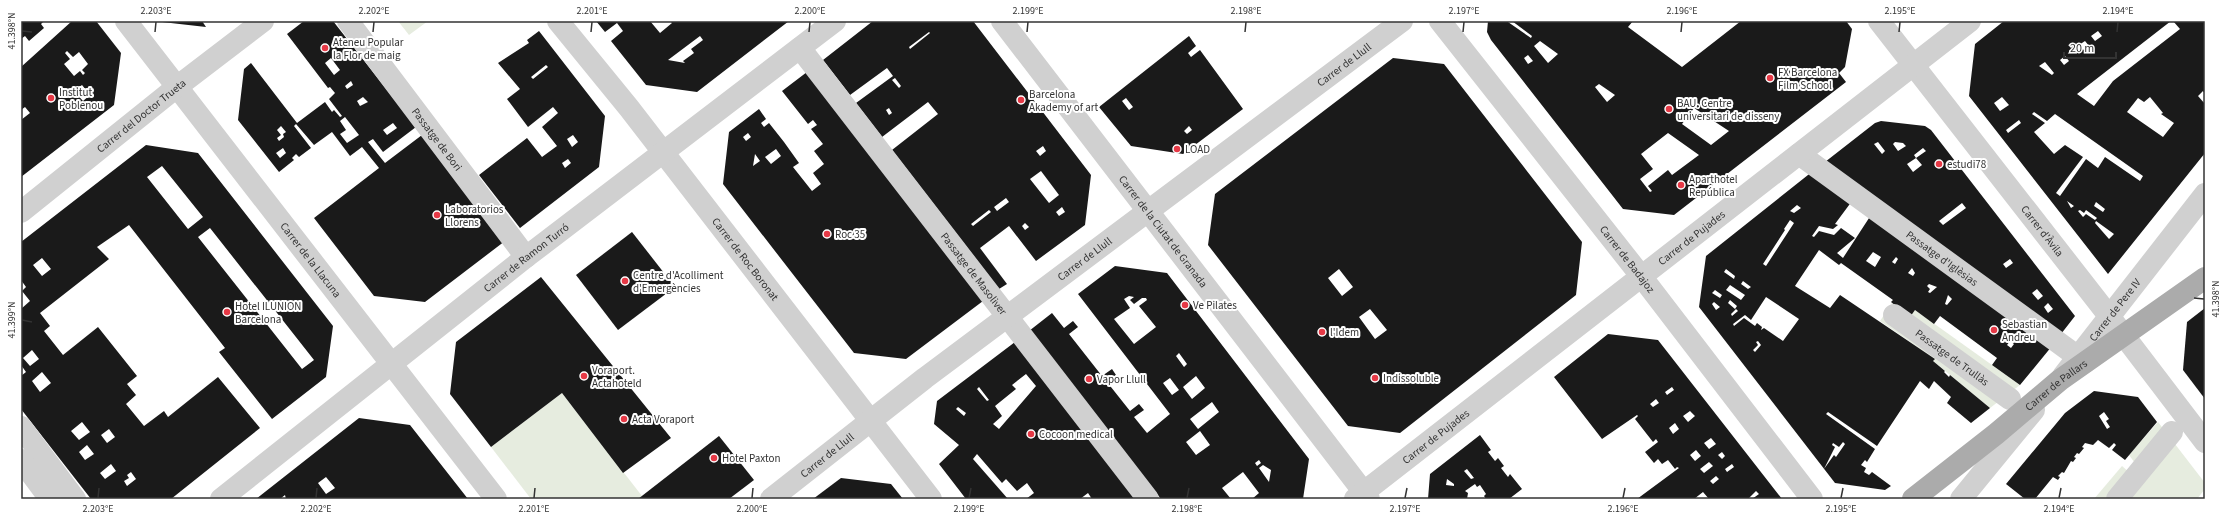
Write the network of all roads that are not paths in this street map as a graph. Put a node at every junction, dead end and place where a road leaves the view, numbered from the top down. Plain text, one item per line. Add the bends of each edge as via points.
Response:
1 (126, 21) edge
2 (264, 21) edge
3 (348, 21) edge
4 (558, 21) edge
5 (835, 21) edge
6 (1002, 21) edge
7 (1402, 21) edge
8 (1440, 21) edge
9 (1879, 21) edge
10 (1970, 21) edge
11 (800, 48) junction
12 (1914, 66) junction
13 (178, 86) junction
14 (662, 152) junction
15 (1799, 154) junction
16 (2205, 194) edge
17 (1149, 211) junction
18 (21, 212) edge
19 (526, 257) junction
20 (1641, 276) junction
21 (2205, 278) edge
22 (1894, 315) dead end
23 (1008, 316) junction
24 (2110, 316) junction
25 (2124, 335) junction
26 (2081, 360) junction
27 (390, 364) junction
28 (2060, 380) junction
29 (2010, 399) dead end
30 (870, 420) junction
31 (21, 427) edge
32 (2172, 432) dead end
33 (2205, 442) edge
34 (21, 460) edge
35 (21, 484) edge
36 (1362, 497) edge
37 (33, 499) edge
38 (50, 499) edge
39 (76, 499) edge
40 (221, 499) edge
41 (496, 499) edge
42 (771, 499) edge
43 (931, 499) edge
44 (1148, 499) edge
45 (1812, 499) edge
46 (1913, 499) edge
47 (1961, 499) edge
48 (2117, 499) edge

1 - 13 street, Carrer de la Llacuna
2 - 13 street, Carrer del Doctor Trueta
3 - 19 street, Passatge de Bori
4 - 14 street, Carrer de Roc Boronat
5 - 11 street, Carrer de Ramon Turró
6 - 17 street, Carrer de la Ciutat de Granada
7 - 17 street, Carrer de Llull
8 - 20 street, Carrer de Badajoz
9 - 12 street, Carrer d'Àvila
10 - 12 street, Carrer de Pujades
11 - 14 street, Carrer de Ramon Turró
11 - 23 street, Passatge de Masoliver
12 - 15 street, Carrer de Pujades
12 - 24 street, Carrer d'Àvila
13 - 18 street, Carrer del Doctor Trueta
13 - 27 street, Carrer de la Llacuna
14 - 19 street, Carrer de Ramon Turró
14 - 30 street, Carrer de Roc Boronat
15 - 20 street, Carrer de Pujades
15 - 26 street, Passatge d'Iglèsias
16 - 24 street, Carrer de Pere IV
17 - 23 street, Carrer de Llull
17 - 36 street, Carrer de la Ciutat de Granada
19 - 27 street, Carrer de Ramon Turró
20 - 36 street, Carrer de Pujades
20 - 45 street, Carrer de Badajoz
21 - 25 main road, Carrer de Pallars
22 - 29 street, Passatge de Trullàs
23 - 30 street, Carrer de Llull
23 - 44 street, Passatge de Masoliver
24 - 25 street, Carrer d'Àvila
24 - 26 street, Carrer de Pere IV
25 - 26 main road, Carrer de Pallars
25 - 33 street, Carrer d'Àvila
26 - 28 main road, Carrer de Pallars
27 - 40 street, Carrer de Ramon Turró
27 - 41 street, Carrer de la Llacuna
28 - 46 main road, Carrer de Pallars
28 - 47 street
30 - 42 street, Carrer de Llull
30 - 43 street, Carrer de Roc Boronat
31 - 39 street
32 - 48 street
34 - 38 street
35 - 37 street

